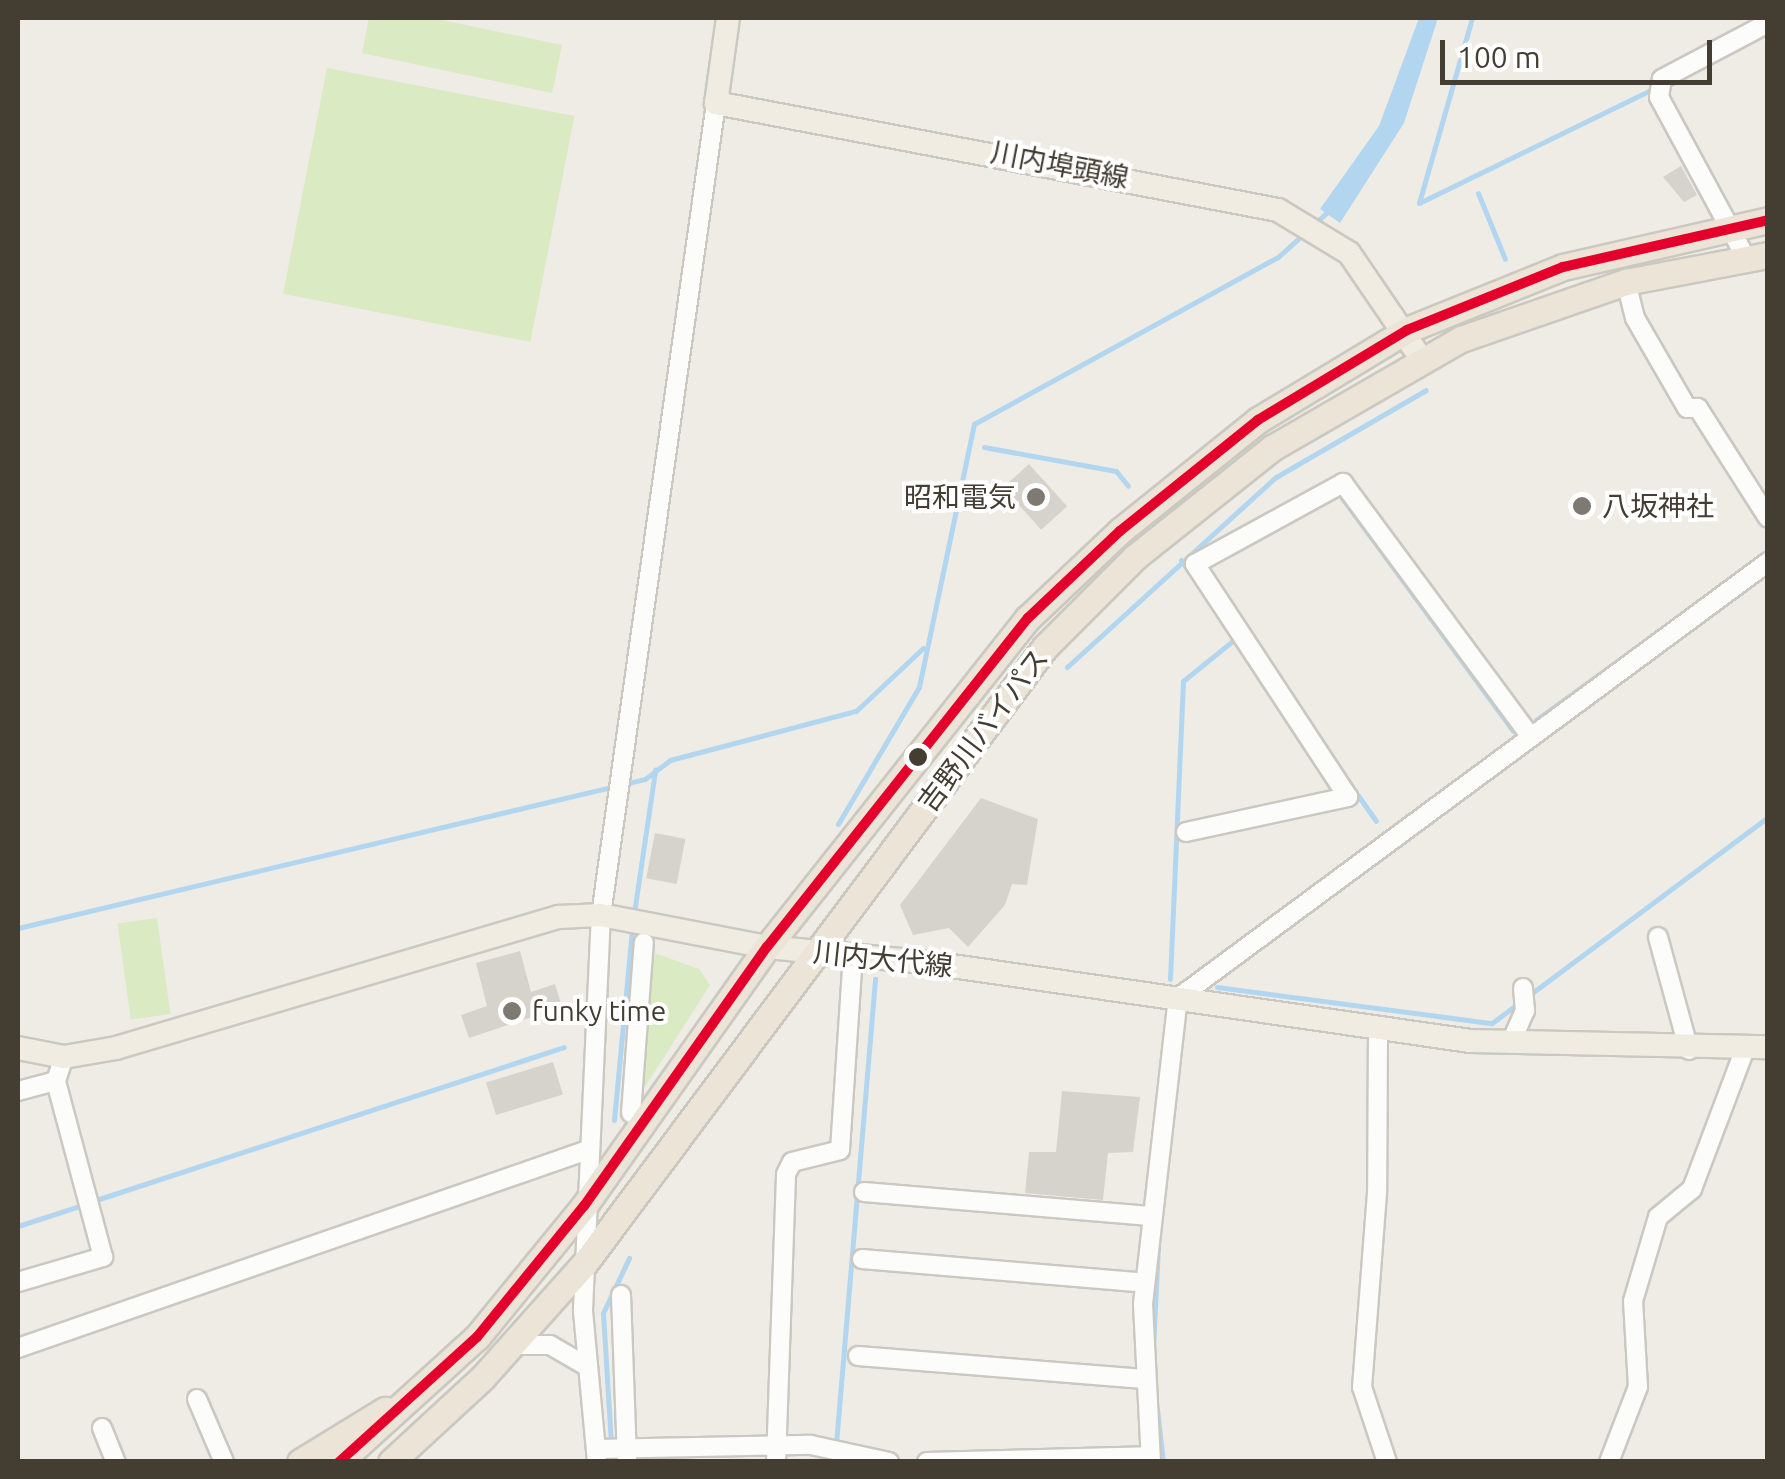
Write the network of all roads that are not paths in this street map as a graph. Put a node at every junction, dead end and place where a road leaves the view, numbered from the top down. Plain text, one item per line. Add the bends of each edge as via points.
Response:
1 (728, 18) edge
2 (1768, 23) edge
3 (716, 103) junction
4 (1768, 220) edge
5 (1727, 227) junction
6 (1757, 257) edge
7 (1626, 282) junction
8 (1407, 330) junction
9 (1422, 360) junction
10 (1768, 518) edge
11 (1768, 562) edge
12 (1531, 737) junction
13 (1186, 832) dead end
14 (601, 916) junction
15 (639, 929) junction
16 (1658, 936) dead end
17 (767, 947) junction
18 (815, 951) junction
19 (853, 956) junction
20 (1523, 988) dead end
21 (1178, 998) junction
22 (1378, 1027) junction
23 (1510, 1042) junction
24 (18, 1048) edge
25 (1756, 1048) edge
26 (1689, 1050) junction
27 (64, 1057) junction
28 (56, 1081) junction
29 (18, 1091) edge
30 (631, 1113) dead end
31 (585, 1152) junction
32 (864, 1192) dead end
33 (584, 1206) junction
34 (1150, 1216) junction
35 (862, 1259) dead end
36 (584, 1264) junction
37 (18, 1282) edge
38 (1145, 1282) junction
39 (621, 1296) dead end
40 (512, 1345) junction
41 (18, 1348) edge
42 (858, 1356) dead end
43 (588, 1367) junction
44 (1141, 1378) junction
45 (415, 1398) junction
46 (197, 1399) dead end
47 (102, 1428) dead end
48 (423, 1435) junction
49 (775, 1453) edge
50 (612, 1454) edge
51 (840, 1455) edge
52 (686, 1456) edge
53 (1150, 1459) edge
54 (116, 1462) edge
55 (224, 1462) edge
56 (300, 1462) edge
57 (339, 1462) edge
58 (392, 1462) edge
59 (407, 1462) edge
60 (889, 1462) edge
61 (928, 1462) edge
62 (1386, 1462) edge
63 (1609, 1462) edge

1 - 3 main road
2 - 5 street via 1662,79 1659,97
3 - 8 main road, 川内埠頭線 via 1082,168 1302,220 1331,238
3 - 14 street
4 - 5 highway, 吉野川バイパス
5 - 6 street
5 - 8 highway, 吉野川バイパス via 1563,268
6 - 7 highway, 吉野川バイパス
7 - 9 highway, 吉野川バイパス
7 - 10 street via 1635,318 1687,408 1698,408
8 - 9 main road, 川内埠頭線
8 - 17 highway, 吉野川バイパス via 1258,420 1120,532 1028,618
9 - 18 highway, 吉野川バイパス via 1272,448 1136,557 1045,646
11 - 12 street
12 - 13 street via 1343,483 1195,564 1348,798
12 - 21 street
14 - 15 main road, 川内大代線
14 - 27 main road, 川内大代線 via 559,917
14 - 31 street
15 - 17 main road, 川内大代線
15 - 30 street
16 - 26 street
17 - 18 main road, 川内大代線
17 - 33 highway, 吉野川バイパス
18 - 19 main road, 川内大代線
18 - 36 highway, 吉野川バイパス
19 - 21 main road, 川内大代線
19 - 49 street via 840,1150 792,1162 786,1174
20 - 23 street via 1525,1012
21 - 22 main road, 川内大代線
21 - 34 street
22 - 23 main road, 川内大代線
22 - 62 street via 1377,1194 1362,1387
23 - 26 main road, 川内大代線
24 - 27 main road, 川内大代線
25 - 26 main road, 川内大代線
25 - 63 street via 1692,1189 1658,1217 1633,1301 1638,1387
27 - 28 street
28 - 29 street
28 - 37 street via 103,1257
31 - 33 street
31 - 41 street
32 - 34 street
33 - 36 street
33 - 45 highway, 吉野川バイパス via 478,1338
34 - 38 street
35 - 38 street
36 - 40 highway, 吉野川バイパス
36 - 43 street
38 - 44 street
39 - 50 street
40 - 43 street via 550,1345
40 - 48 highway, 吉野川バイパス
42 - 44 street
43 - 50 street
44 - 53 street
45 - 56 highway via 353,1425
45 - 57 highway, 吉野川バイパス
46 - 55 street
47 - 54 street
48 - 58 highway, 吉野川バイパス
48 - 59 highway
49 - 51 street
49 - 52 street
50 - 52 street
51 - 60 street
53 - 61 street

